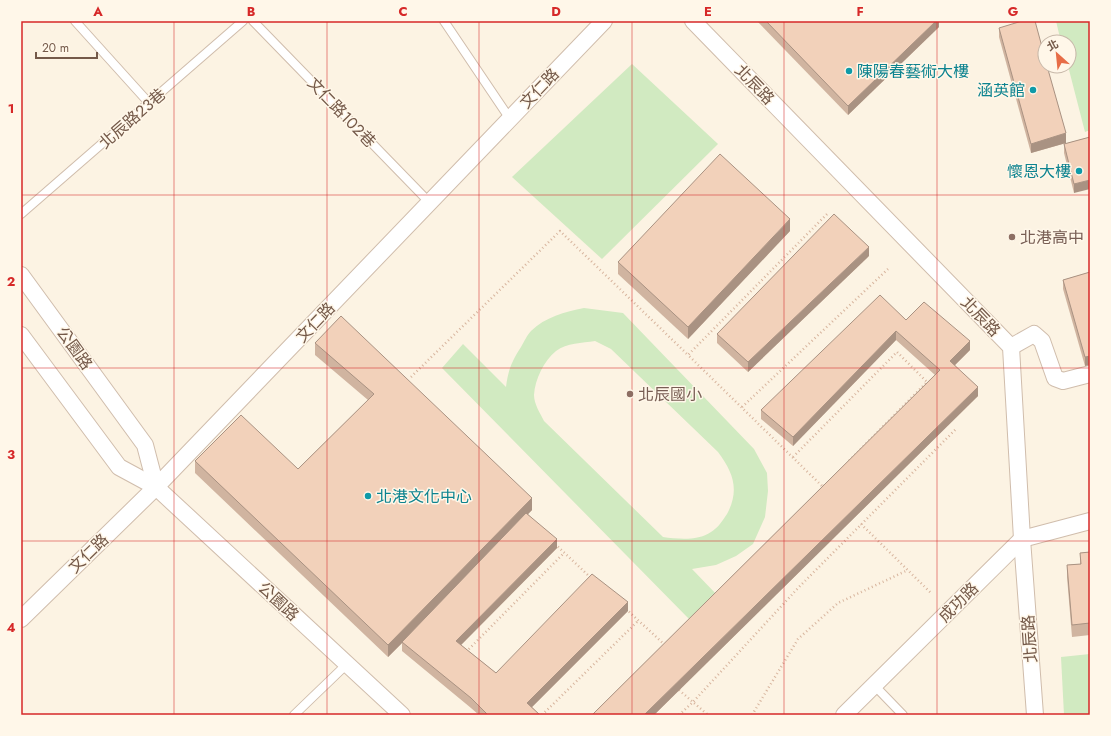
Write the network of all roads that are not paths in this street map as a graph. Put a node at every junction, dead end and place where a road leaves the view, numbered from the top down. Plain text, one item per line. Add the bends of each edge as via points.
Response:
1 (75, 21) edge
2 (243, 21) edge
3 (253, 21) edge
4 (444, 21) edge
5 (604, 21) edge
6 (694, 21) edge
7 (149, 103) junction
8 (510, 120) junction
9 (430, 202) junction
10 (21, 214) edge
11 (21, 275) edge
12 (21, 335) edge
13 (1011, 347) junction
14 (1090, 374) edge
15 (156, 487) junction
16 (1090, 521) edge
17 (1022, 539) junction
18 (21, 618) edge
19 (347, 664) junction
20 (874, 685) junction
21 (294, 715) edge
22 (402, 715) edge
23 (844, 715) edge
24 (903, 715) edge
25 (1035, 715) edge

1 - 7 lane
2 - 7 lane, 北辰路23巷
3 - 9 lane, 文仁路102巷
4 - 8 lane
5 - 8 street, 文仁路
6 - 13 street, 北辰路
7 - 10 lane, 北辰路23巷
8 - 9 street, 文仁路
9 - 15 street, 文仁路
11 - 15 street, 公園路 via 145,445
12 - 15 street, 公園路 via 119,467
13 - 14 street via 1034,334 1042,341 1055,378 1063,381
13 - 17 street, 北辰路
15 - 18 street, 文仁路
15 - 19 street, 公園路
16 - 17 street, 成功路
17 - 20 street, 成功路
17 - 25 street, 北辰路
19 - 21 lane
19 - 22 street, 公園路
20 - 23 street, 成功路
20 - 24 lane

